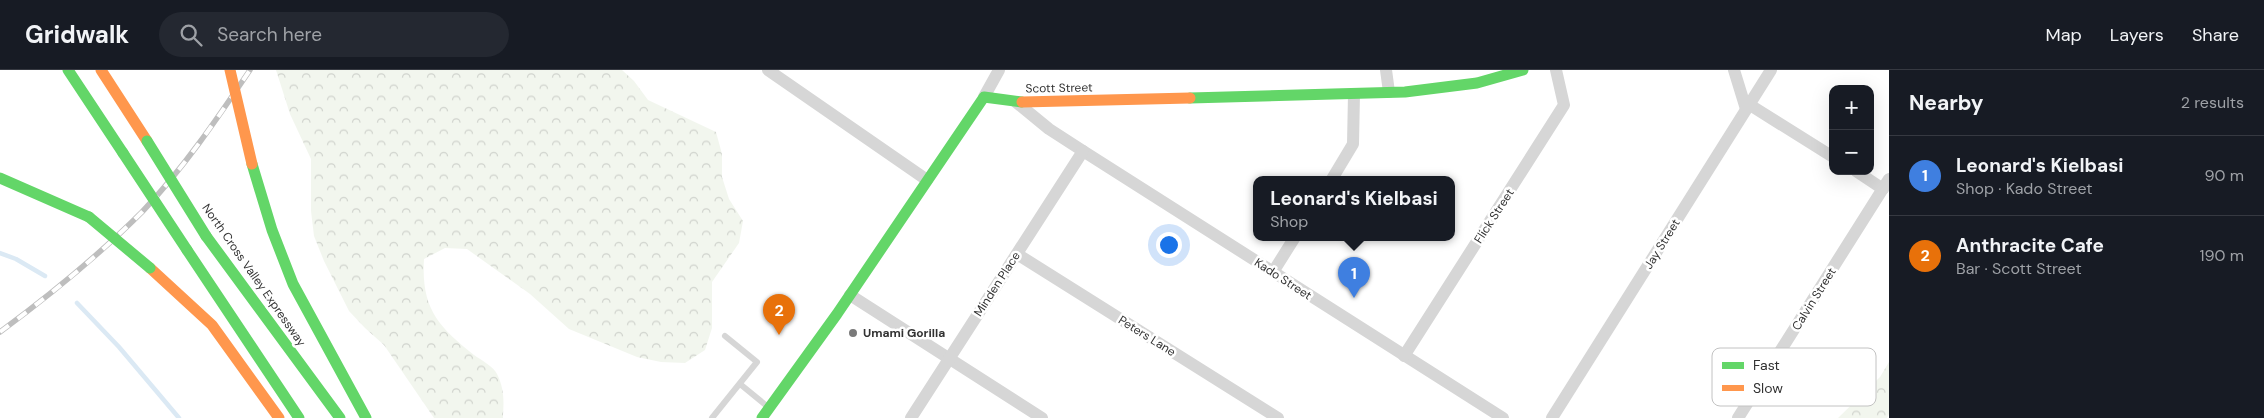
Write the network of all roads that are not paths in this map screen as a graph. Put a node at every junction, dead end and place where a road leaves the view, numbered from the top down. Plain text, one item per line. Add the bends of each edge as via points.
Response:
1 (68, 70) edge
2 (101, 70) edge
3 (230, 70) edge
4 (768, 70) edge
5 (999, 70) edge
6 (1386, 70) edge
7 (1523, 70) edge
8 (1556, 70) edge
9 (1734, 70) edge
10 (1772, 70) edge
11 (1389, 92) junction
12 (1354, 94) junction
13 (984, 97) junction
14 (1016, 102) junction
15 (1748, 107) junction
16 (1083, 151) junction
17 (1829, 155) edge
18 (1865, 175) edge
19 (1334, 176) edge
20 (0, 178) edge
21 (927, 180) junction
22 (1886, 184) edge
23 (1293, 241) edge
24 (1016, 254) junction
25 (1273, 272) junction
26 (850, 295) junction
27 (725, 336) dead end
28 (1782, 348) edge
29 (1404, 356) junction
30 (950, 358) junction
31 (740, 384) junction
32 (1746, 406) edge
33 (766, 413) edge
34 (279, 418) edge
35 (299, 418) edge
36 (340, 418) edge
37 (366, 418) edge
38 (712, 418) edge
39 (911, 418) edge
40 (1042, 418) edge
41 (1278, 418) edge
42 (1504, 418) edge
43 (1552, 418) edge
44 (1738, 418) edge

1 - 35 main road, bridge
2 - 36 main road, North Cross Valley Expressway, bridge via 206,236
3 - 37 main road, bridge via 252,164 293,284
4 - 21 street
5 - 13 street
6 - 11 street
7 - 11 main road, Scott Street via 1476,83
8 - 29 street, Flick Street via 1564,99 1561,110
9 - 15 street
10 - 15 street, Jay Street
11 - 12 main road, Scott Street
12 - 14 main road, Scott Street
12 - 19 street via 1353,144
13 - 14 main road, Scott Street
13 - 21 main road
14 - 16 street, Kado Street
15 - 17 street
15 - 43 street, Jay Street
16 - 24 street, Minden Place
16 - 25 street, Kado Street
18 - 22 street
20 - 34 main road, bridge via 89,217 150,268 212,325
21 - 26 main road
22 - 28 street, Calvin Street
23 - 25 street
24 - 30 street, Minden Place
24 - 41 street, Peters Lane
25 - 29 street, Kado Street
26 - 30 street
26 - 33 main road
27 - 31 lane via 758,362
29 - 42 street, Kado Street
30 - 39 street, Minden Place
30 - 40 street
31 - 33 lane
31 - 38 lane
32 - 44 street, Calvin Street

